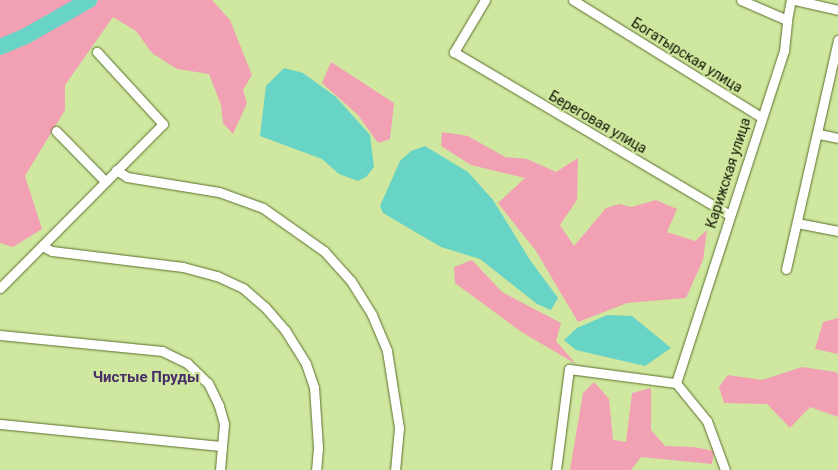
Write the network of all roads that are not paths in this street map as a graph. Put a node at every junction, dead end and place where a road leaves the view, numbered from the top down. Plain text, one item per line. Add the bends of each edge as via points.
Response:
1 (485, 0) edge
2 (573, 0) edge
3 (741, 0) edge
4 (793, 0) edge
5 (838, 10) edge
6 (787, 20) junction
7 (838, 42) edge
8 (97, 52) dead end
9 (761, 117) junction
10 (56, 131) dead end
11 (819, 134) junction
12 (838, 138) edge
13 (116, 170) junction
14 (105, 181) junction
15 (728, 214) junction
16 (797, 223) junction
17 (838, 231) edge
18 (42, 246) junction
19 (786, 269) dead end
20 (0, 288) edge
21 (0, 335) edge
22 (676, 383) junction
23 (0, 424) edge
24 (221, 446) junction
25 (220, 470) edge
26 (316, 470) edge
27 (394, 470) edge
28 (556, 470) edge
29 (725, 470) edge

1 - 15 street, Береговая улица via 454,52
2 - 9 street, Богатырская улица
3 - 6 street
4 - 5 street
4 - 6 street, Карижская улица
6 - 9 street, Карижская улица via 784,51
7 - 11 street
8 - 13 street via 163,124
9 - 15 street, Карижская улица
10 - 14 street
11 - 12 street
11 - 16 street
13 - 14 street
13 - 27 street via 126,177 219,192 263,208 324,251 350,281 372,316 387,351 399,428
14 - 18 street
15 - 22 street, Карижская улица
16 - 17 street
16 - 19 street
18 - 20 street
18 - 26 street via 52,251 183,267 216,276 242,288 258,301 285,330 306,364 314,387 318,448
21 - 24 street via 162,351 187,363 208,383 219,406 224,424
22 - 28 street via 569,369
22 - 29 street via 707,421
23 - 24 street
24 - 25 street

